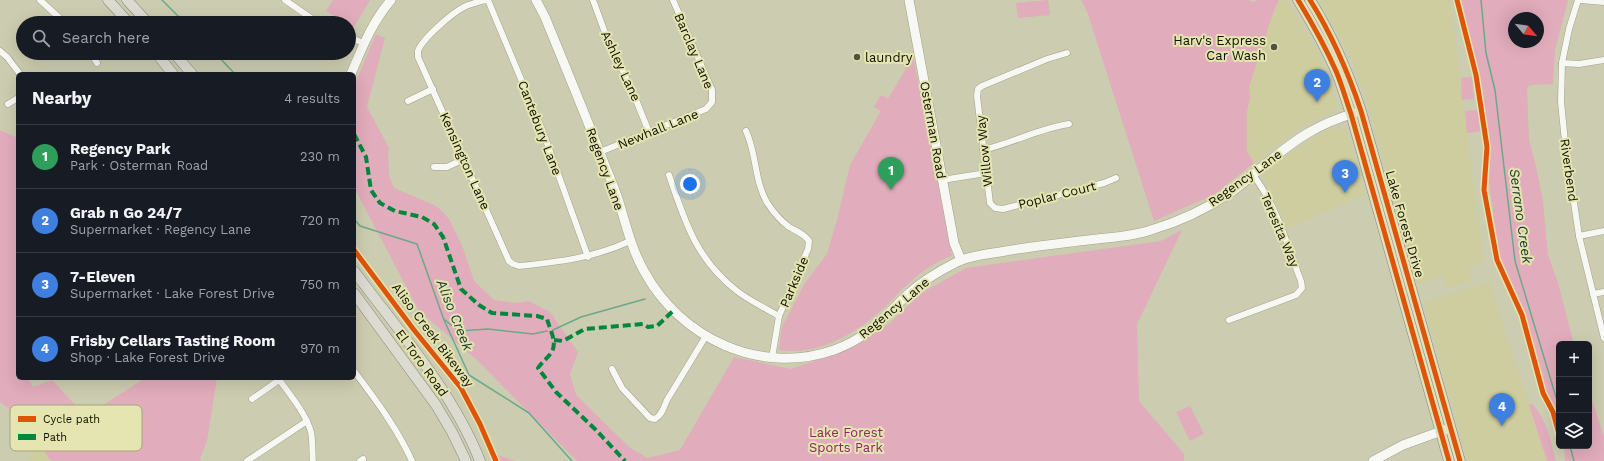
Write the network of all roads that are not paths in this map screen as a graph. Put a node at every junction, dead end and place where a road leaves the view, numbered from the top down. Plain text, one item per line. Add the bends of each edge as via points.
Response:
1 (40, 0) edge
2 (108, 0) edge
3 (127, 0) edge
4 (285, 0) edge
5 (391, 0) edge
6 (486, 0) edge
7 (536, 0) edge
8 (593, 0) edge
9 (673, 0) edge
10 (909, 0) edge
11 (1298, 0) edge
12 (1310, 0) edge
13 (1578, 0) edge
14 (1581, 0) edge
15 (1604, 2) edge
16 (57, 16) edge
17 (123, 16) edge
18 (142, 16) edge
19 (308, 16) edge
20 (356, 40) edge
21 (363, 43) junction
22 (0, 51) edge
23 (1067, 53) dead end
24 (95, 60) edge
25 (162, 60) edge
26 (180, 60) edge
27 (356, 60) edge
28 (356, 60) edge
29 (1604, 60) edge
30 (97, 63) dead end
31 (1562, 63) junction
32 (18, 72) edge
33 (171, 72) edge
34 (190, 72) edge
35 (351, 72) edge
36 (434, 89) junction
37 (16, 99) edge
38 (408, 101) dead end
39 (712, 102) joint
40 (8, 104) dead end
41 (1361, 111) junction
42 (1351, 114) junction
43 (1070, 124) dead end
44 (746, 131) dead end
45 (649, 132) junction
46 (983, 150) junction
47 (600, 152) junction
48 (464, 159) junction
49 (434, 168) dead end
50 (986, 173) junction
51 (669, 175) dead end
52 (1252, 175) junction
53 (1116, 178) dead end
54 (942, 180) junction
55 (998, 209) joint
56 (1604, 231) edge
57 (1579, 236) junction
58 (630, 241) junction
59 (588, 257) junction
60 (961, 260) junction
61 (356, 274) edge
62 (1604, 292) edge
63 (1593, 294) junction
64 (356, 296) edge
65 (780, 316) junction
66 (1230, 320) dead end
67 (706, 336) junction
68 (1604, 338) edge
69 (772, 358) junction
70 (612, 368) dead end
71 (356, 374) edge
72 (277, 380) edge
73 (279, 380) edge
74 (252, 399) dead end
75 (306, 421) junction
76 (1450, 428) junction
77 (1440, 431) junction
78 (247, 461) edge
79 (313, 461) edge
80 (412, 461) edge
81 (466, 461) edge
82 (480, 461) edge
83 (1373, 461) edge
84 (1449, 461) edge
85 (1460, 461) edge

1 - 16 street
2 - 17 main road
3 - 18 main road
4 - 19 street
5 - 21 street
6 - 36 street, Kensington Lane via 464,7 446,20 418,51 418,57
6 - 59 street, Cantebury Lane via 543,132
7 - 47 street, Regency Lane
8 - 45 street, Ashley Lane
9 - 39 street, Barclay Lane via 712,90
10 - 54 street, Osterman Road
11 - 42 main road, Lake Forest Drive via 1329,55
12 - 41 main road, Lake Forest Drive via 1338,50
13 - 31 street, Riverbend
14 - 15 street
20 - 21 street
21 - 27 street
22 - 32 street
23 - 46 street, Willow Way via 978,89
24 - 30 street
25 - 33 main road
26 - 34 main road
28 - 35 street
29 - 31 street via 1579,64
31 - 57 street, Riverbend via 1561,102
36 - 38 street
36 - 48 street, Kensington Lane
37 - 40 street
39 - 45 street, Newhall Lane via 706,109
41 - 42 street, Regency Lane
41 - 76 main road, Lake Forest Drive
42 - 52 street, Regency Lane via 1305,134
42 - 77 main road, Lake Forest Drive
43 - 46 street via 1053,126 1002,146
44 - 65 street, Parkside via 753,147 759,184 768,203 785,224 809,241
45 - 47 street, Newhall Lane
46 - 50 street, Willow Way
47 - 58 street, Regency Lane via 618,197
48 - 49 street via 447,167
48 - 59 street, Kensington Lane via 512,264 519,266
50 - 54 street
50 - 55 street, Willow Way via 990,203
51 - 65 street via 685,222 705,259 738,292
52 - 60 street, Regency Lane via 1229,194 1205,207 1170,224 1139,234 1019,248
52 - 66 street, Teresita Way via 1275,212 1302,288 1296,295
53 - 55 street, Poplar Court
54 - 60 street, Osterman Road via 954,243
56 - 57 street
57 - 63 street, Riverbend
58 - 59 street
58 - 67 street, Regency Lane via 644,272 659,294 689,324
60 - 69 street, Regency Lane via 924,281 906,295 877,326 851,342 818,355
61 - 82 main road, El Toro Road via 448,398
62 - 63 street
63 - 68 street, Riverbend
64 - 81 main road, El Toro Road via 436,405
65 - 69 street, Parkside
67 - 69 street, Regency Lane via 735,351
67 - 70 street via 659,417 655,419 650,418 622,388
71 - 80 street via 405,444
72 - 74 street
73 - 75 street
75 - 78 street
75 - 79 street via 311,433
76 - 77 street
76 - 85 main road, Lake Forest Drive
77 - 83 street via 1403,445
77 - 84 main road, Lake Forest Drive

